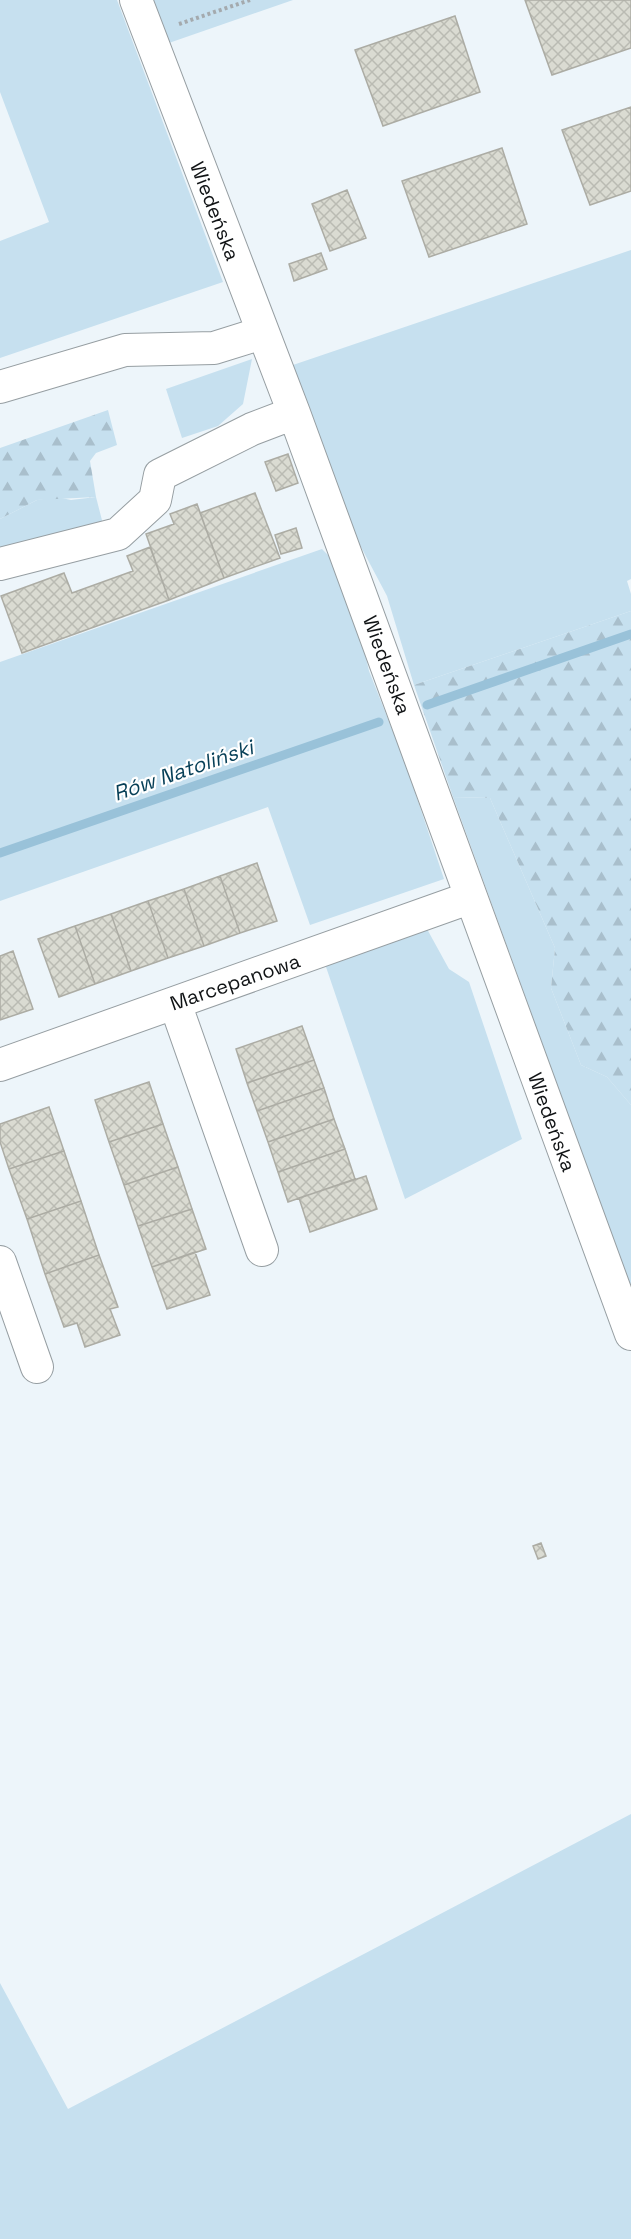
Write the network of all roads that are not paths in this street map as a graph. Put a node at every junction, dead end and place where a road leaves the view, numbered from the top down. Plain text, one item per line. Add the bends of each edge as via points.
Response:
1 (136, 0) edge
2 (262, 333) junction
3 (0, 387) edge
4 (294, 413) junction
5 (0, 564) edge
6 (469, 898) junction
7 (175, 1003) junction
8 (0, 1065) edge
9 (262, 1250) dead end
10 (0, 1262) edge
11 (631, 1334) edge
12 (37, 1367) dead end

1 - 2 street, Wiedeńska
2 - 3 street via 214,348 125,350
2 - 4 street, Wiedeńska
4 - 5 street via 252,429 160,475 155,500 118,534
4 - 6 street, Wiedeńska
6 - 7 street, Marcepanowa
6 - 11 street, Wiedeńska
7 - 8 street, Marcepanowa
7 - 9 street
10 - 12 street

